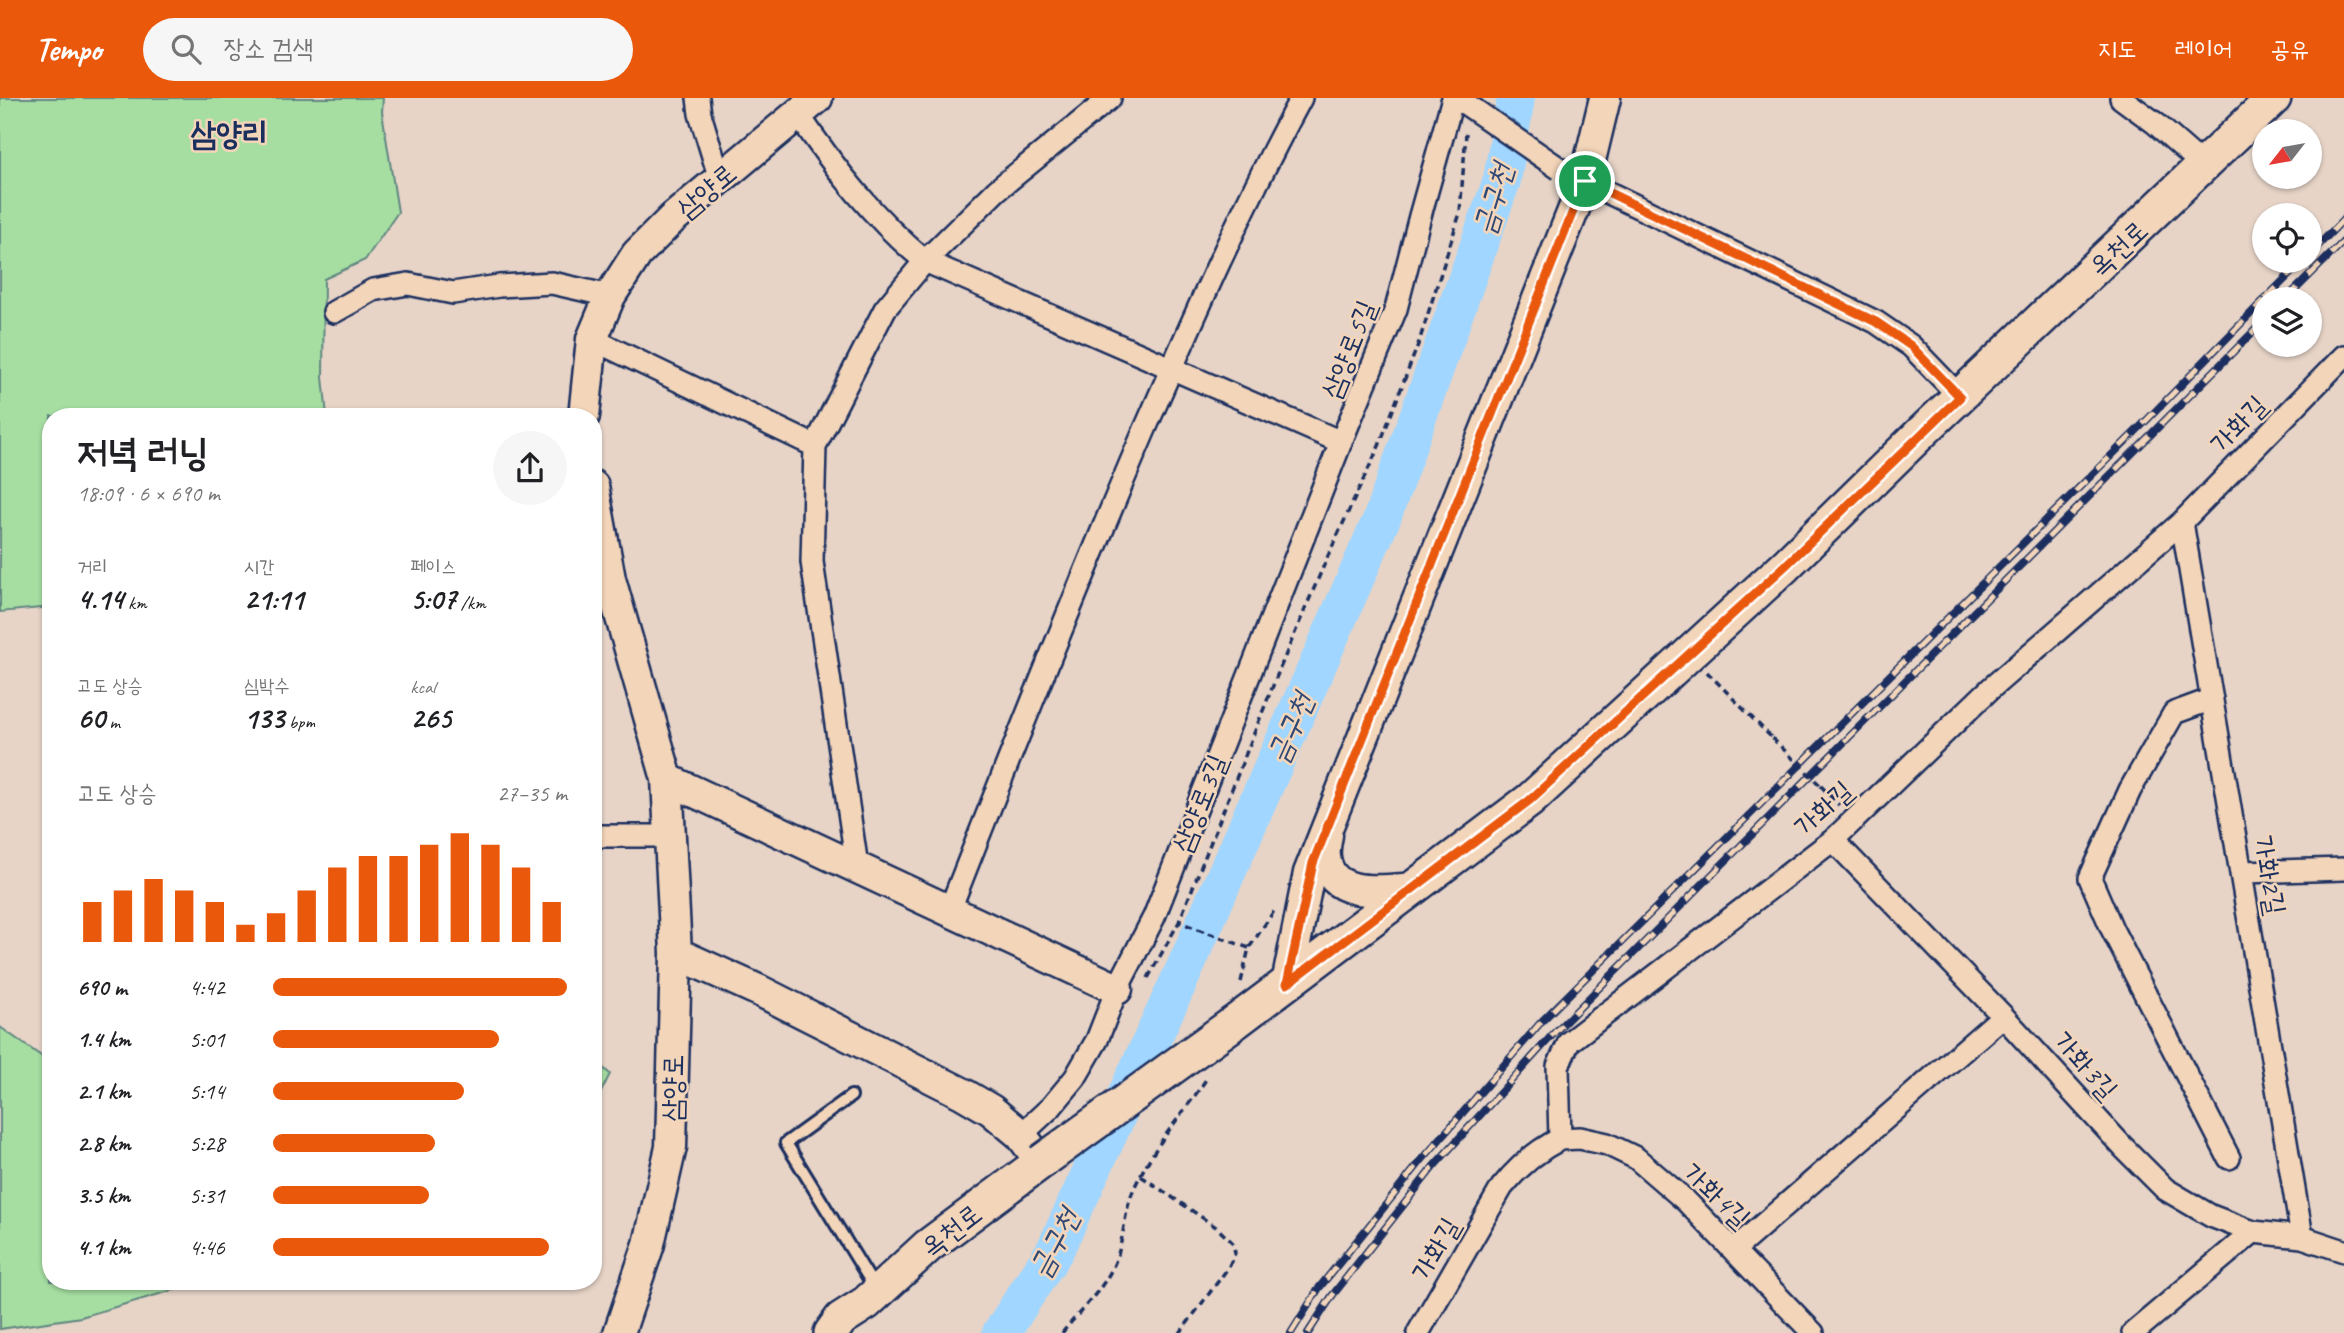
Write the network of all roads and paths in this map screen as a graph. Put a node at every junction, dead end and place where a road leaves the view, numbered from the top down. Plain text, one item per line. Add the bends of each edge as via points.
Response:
1 (698, 98) edge
2 (1110, 98) edge
3 (1301, 98) edge
4 (1605, 98) edge
5 (2121, 98) edge
6 (2274, 98) edge
7 (808, 106) edge
8 (1460, 107) edge
9 (2204, 166) junction
10 (1573, 175) junction
11 (720, 179) junction
12 (925, 261) junction
13 (610, 296) junction
14 (334, 312) dead end
15 (592, 339) junction
16 (2344, 356) edge
17 (1172, 368) junction
18 (1960, 397) junction
19 (585, 408) edge
20 (1341, 442) junction
21 (815, 446) junction
22 (2182, 522) junction
23 (602, 535) edge
24 (1690, 653) junction
25 (2212, 699) junction
26 (667, 779) junction
27 (1830, 796) dead end
28 (1329, 820) junction
29 (602, 836) edge
30 (670, 836) junction
31 (1833, 840) junction
32 (857, 866) junction
33 (2344, 869) edge
34 (2241, 872) junction
35 (1414, 888) junction
36 (1281, 901) dead end
37 (950, 909) junction
38 (1249, 948) junction
39 (676, 953) junction
40 (1287, 984) junction
41 (1241, 985) dead end
42 (1117, 989) junction
43 (2003, 1016) junction
44 (1211, 1072) dead end
45 (851, 1097) dead end
46 (1021, 1135) junction
47 (1560, 1139) junction
48 (2229, 1158) dead end
49 (1041, 1163) junction
50 (1141, 1176) junction
51 (2253, 1232) junction
52 (2302, 1237) junction
53 (1735, 1249) junction
54 (2344, 1251) edge
55 (868, 1309) edge
56 (619, 1333) edge
57 (831, 1333) edge
58 (1062, 1333) edge
59 (1180, 1333) edge
60 (1418, 1333) edge
61 (1813, 1333) edge
62 (2133, 1333) edge

1 - 11 street
2 - 12 street via 997,190
3 - 17 street via 1260,174
4 - 10 street
5 - 9 street
6 - 9 main road, 옥천로
7 - 11 street, 삼양로
7 - 12 street, 삼양로5길 via 834,167 873,213
8 - 10 street, bridge
8 - 20 street, 삼양로5길 via 1396,309
8 - 38 path via 1460,213 1419,342 1179,922
9 - 18 main road, 옥천로
10 - 18 street via 1876,322 1911,346
10 - 28 street via 1541,296
11 - 13 street, 삼양로 via 637,254
12 - 17 street, 삼양로5길
12 - 21 street via 885,309
13 - 14 street via 551,283 453,293 408,284 373,290
13 - 15 street, 삼양로
15 - 19 street, 삼양로
15 - 21 street
16 - 22 street, 가화길
17 - 20 street, 삼양로5길
17 - 37 street via 1073,596
18 - 24 main road, 옥천로
20 - 42 street, 삼양로3길 via 1154,917
21 - 32 street via 812,562
22 - 25 street, 가화2길
22 - 31 street, 가화길 via 1990,689
23 - 26 street, 삼양로 via 610,579
24 - 27 path, bridge
24 - 35 main road, 옥천로 via 1530,800
25 - 34 street, 가화2길
25 - 48 street via 2174,713 2130,790 2090,878
26 - 30 street, 삼양로
26 - 32 street
28 - 35 street via 1324,856 1340,885
28 - 40 street via 1309,873
29 - 30 street
30 - 39 street, 삼양로
31 - 43 street, 가화3길
31 - 47 street, 가화길 via 1569,1042 1558,1066
32 - 37 street
33 - 34 street
34 - 52 street, 가화2길
35 - 40 main road, 옥천로
36 - 38 path
37 - 42 street
38 - 41 path
39 - 46 street via 760,990 962,1093
39 - 56 street, 삼양로 via 671,1147 649,1244
40 - 49 main road, 옥천로, bridge
42 - 46 street, 삼양로3길 via 1097,1040 1075,1078
43 - 51 street, 가화3길 via 2165,1189 2211,1216
43 - 53 street
44 - 50 path via 1153,1150
45 - 55 lane via 786,1143
46 - 49 street
47 - 53 street, 가화4길 via 1607,1144 1636,1158
47 - 60 street, 가화길 via 1540,1149 1502,1187
49 - 55 main road, 옥천로 via 928,1246
50 - 58 path via 1109,1275
50 - 59 path via 1233,1243 1228,1268
51 - 52 street, 가화3길
51 - 62 street
52 - 54 street, 가화3길
53 - 61 street, 가화4길
55 - 57 main road, 옥천로 via 841,1319

